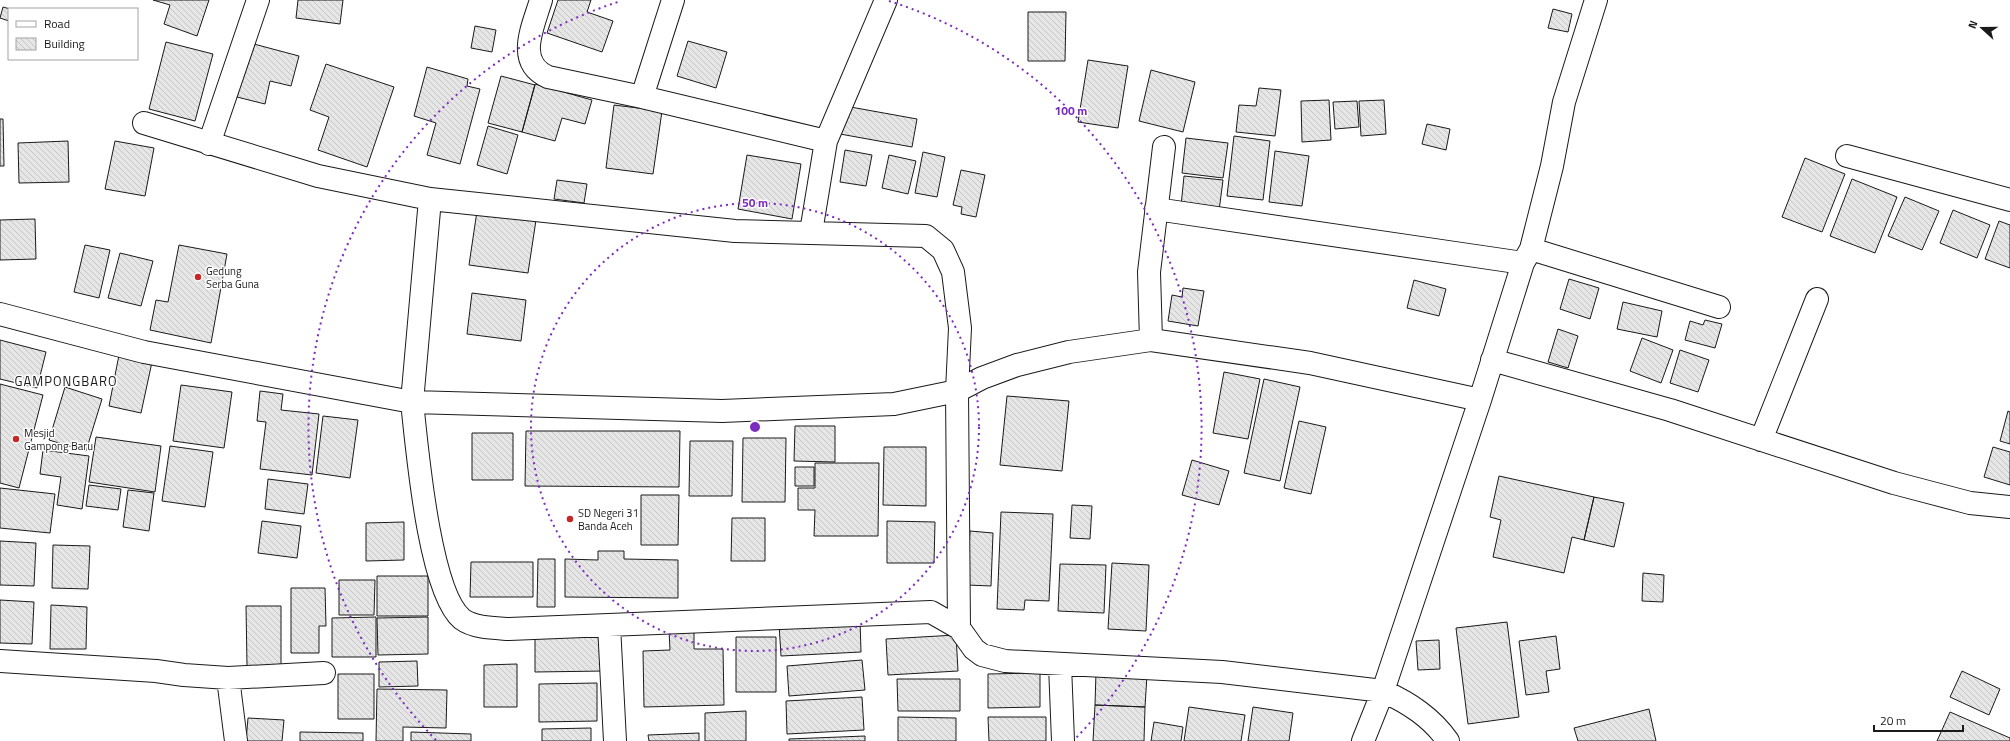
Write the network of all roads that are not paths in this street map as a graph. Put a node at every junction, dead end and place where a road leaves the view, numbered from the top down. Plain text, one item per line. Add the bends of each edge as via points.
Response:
1 (258, 0) edge
2 (541, 0) edge
3 (673, 0) edge
4 (886, 0) edge
5 (1596, 0) edge
6 (642, 97) junction
7 (144, 123) dead end
8 (826, 141) junction
9 (209, 144) junction
10 (1164, 147) dead end
11 (1847, 156) dead end
12 (430, 199) junction
13 (2010, 200) edge
14 (1156, 209) junction
15 (811, 232) junction
16 (1527, 256) junction
17 (1817, 299) dead end
18 (1719, 307) dead end
19 (0, 314) edge
20 (1151, 340) junction
21 (1492, 360) junction
22 (957, 391) junction
23 (1480, 400) junction
24 (412, 402) junction
25 (1761, 440) junction
26 (2010, 507) edge
27 (609, 625) junction
28 (959, 628) junction
29 (0, 662) edge
30 (1060, 665) junction
31 (324, 673) dead end
32 (228, 678) junction
33 (1383, 691) junction
34 (236, 741) edge
35 (615, 741) edge
36 (1063, 741) edge
37 (1363, 741) edge
38 (1448, 741) edge

1 - 9 street
2 - 6 street via 529,42 533,67 548,77
3 - 6 street
4 - 8 street
5 - 16 street via 1564,102 1552,166
6 - 8 street
7 - 9 street
8 - 15 street
9 - 12 street via 318,176
10 - 14 street
11 - 13 street
12 - 15 street via 735,231
12 - 24 street
14 - 16 street
14 - 20 street via 1149,272
15 - 22 street via 926,236 943,250 953,272 960,328
16 - 18 street
16 - 21 street
17 - 25 street
19 - 24 street via 144,352
20 - 22 street via 1069,352 1017,365
20 - 23 street via 1310,363
21 - 23 street
21 - 25 street via 1670,410
22 - 24 street via 894,404 722,411
22 - 28 street
23 - 33 street
24 - 27 street via 419,469 436,569 452,608 468,622 501,629
25 - 26 street via 1894,483 1970,503
27 - 28 street via 919,611 931,612
27 - 35 street
28 - 30 street via 974,649 982,655 1006,662
29 - 32 street
30 - 33 street via 1222,672
30 - 36 street
31 - 32 street
32 - 34 street
33 - 37 street
33 - 38 street via 1407,703 1428,718

